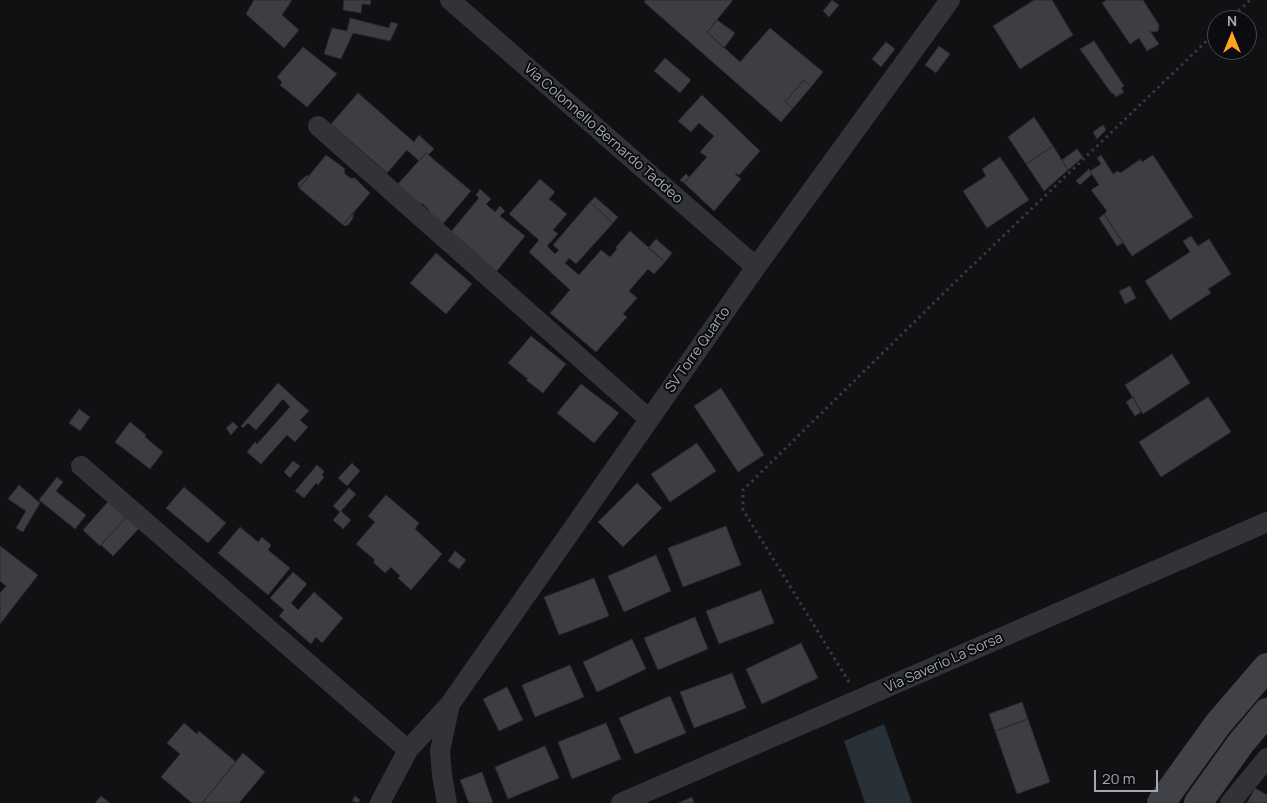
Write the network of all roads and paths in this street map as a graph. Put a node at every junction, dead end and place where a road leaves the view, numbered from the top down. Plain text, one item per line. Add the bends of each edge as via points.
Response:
1 (450, 0) edge
2 (950, 0) edge
3 (1250, 0) edge
4 (1240, 10) edge
5 (1207, 42) edge
6 (318, 126) dead end
7 (756, 267) junction
8 (649, 419) junction
9 (81, 466) dead end
10 (1267, 522) edge
11 (1267, 667) edge
12 (860, 700) junction
13 (450, 704) junction
14 (1267, 712) edge
15 (408, 750) junction
16 (1265, 764) edge
17 (380, 803) edge
18 (447, 803) edge
19 (621, 803) edge
20 (1161, 803) edge
21 (1198, 803) edge
22 (1230, 803) edge

1 - 7 street, Via Colonnello Bernardo Taddeo
2 - 7 street, SV Torre Quarto
3 - 4 path
5 - 12 path via 743,490 743,510
6 - 8 street
7 - 8 street, SV Torre Quarto
8 - 13 street, SV Torre Quarto
9 - 15 street
10 - 12 street, Via Saverio La Sorsa
11 - 20 main road via 1218,724
12 - 19 street, Via Saverio La Sorsa
13 - 15 street, SV Torre Quarto
13 - 18 street, SV Torre Quarto via 440,751
14 - 21 main road
15 - 17 street, SV Torre Quarto
16 - 22 street

